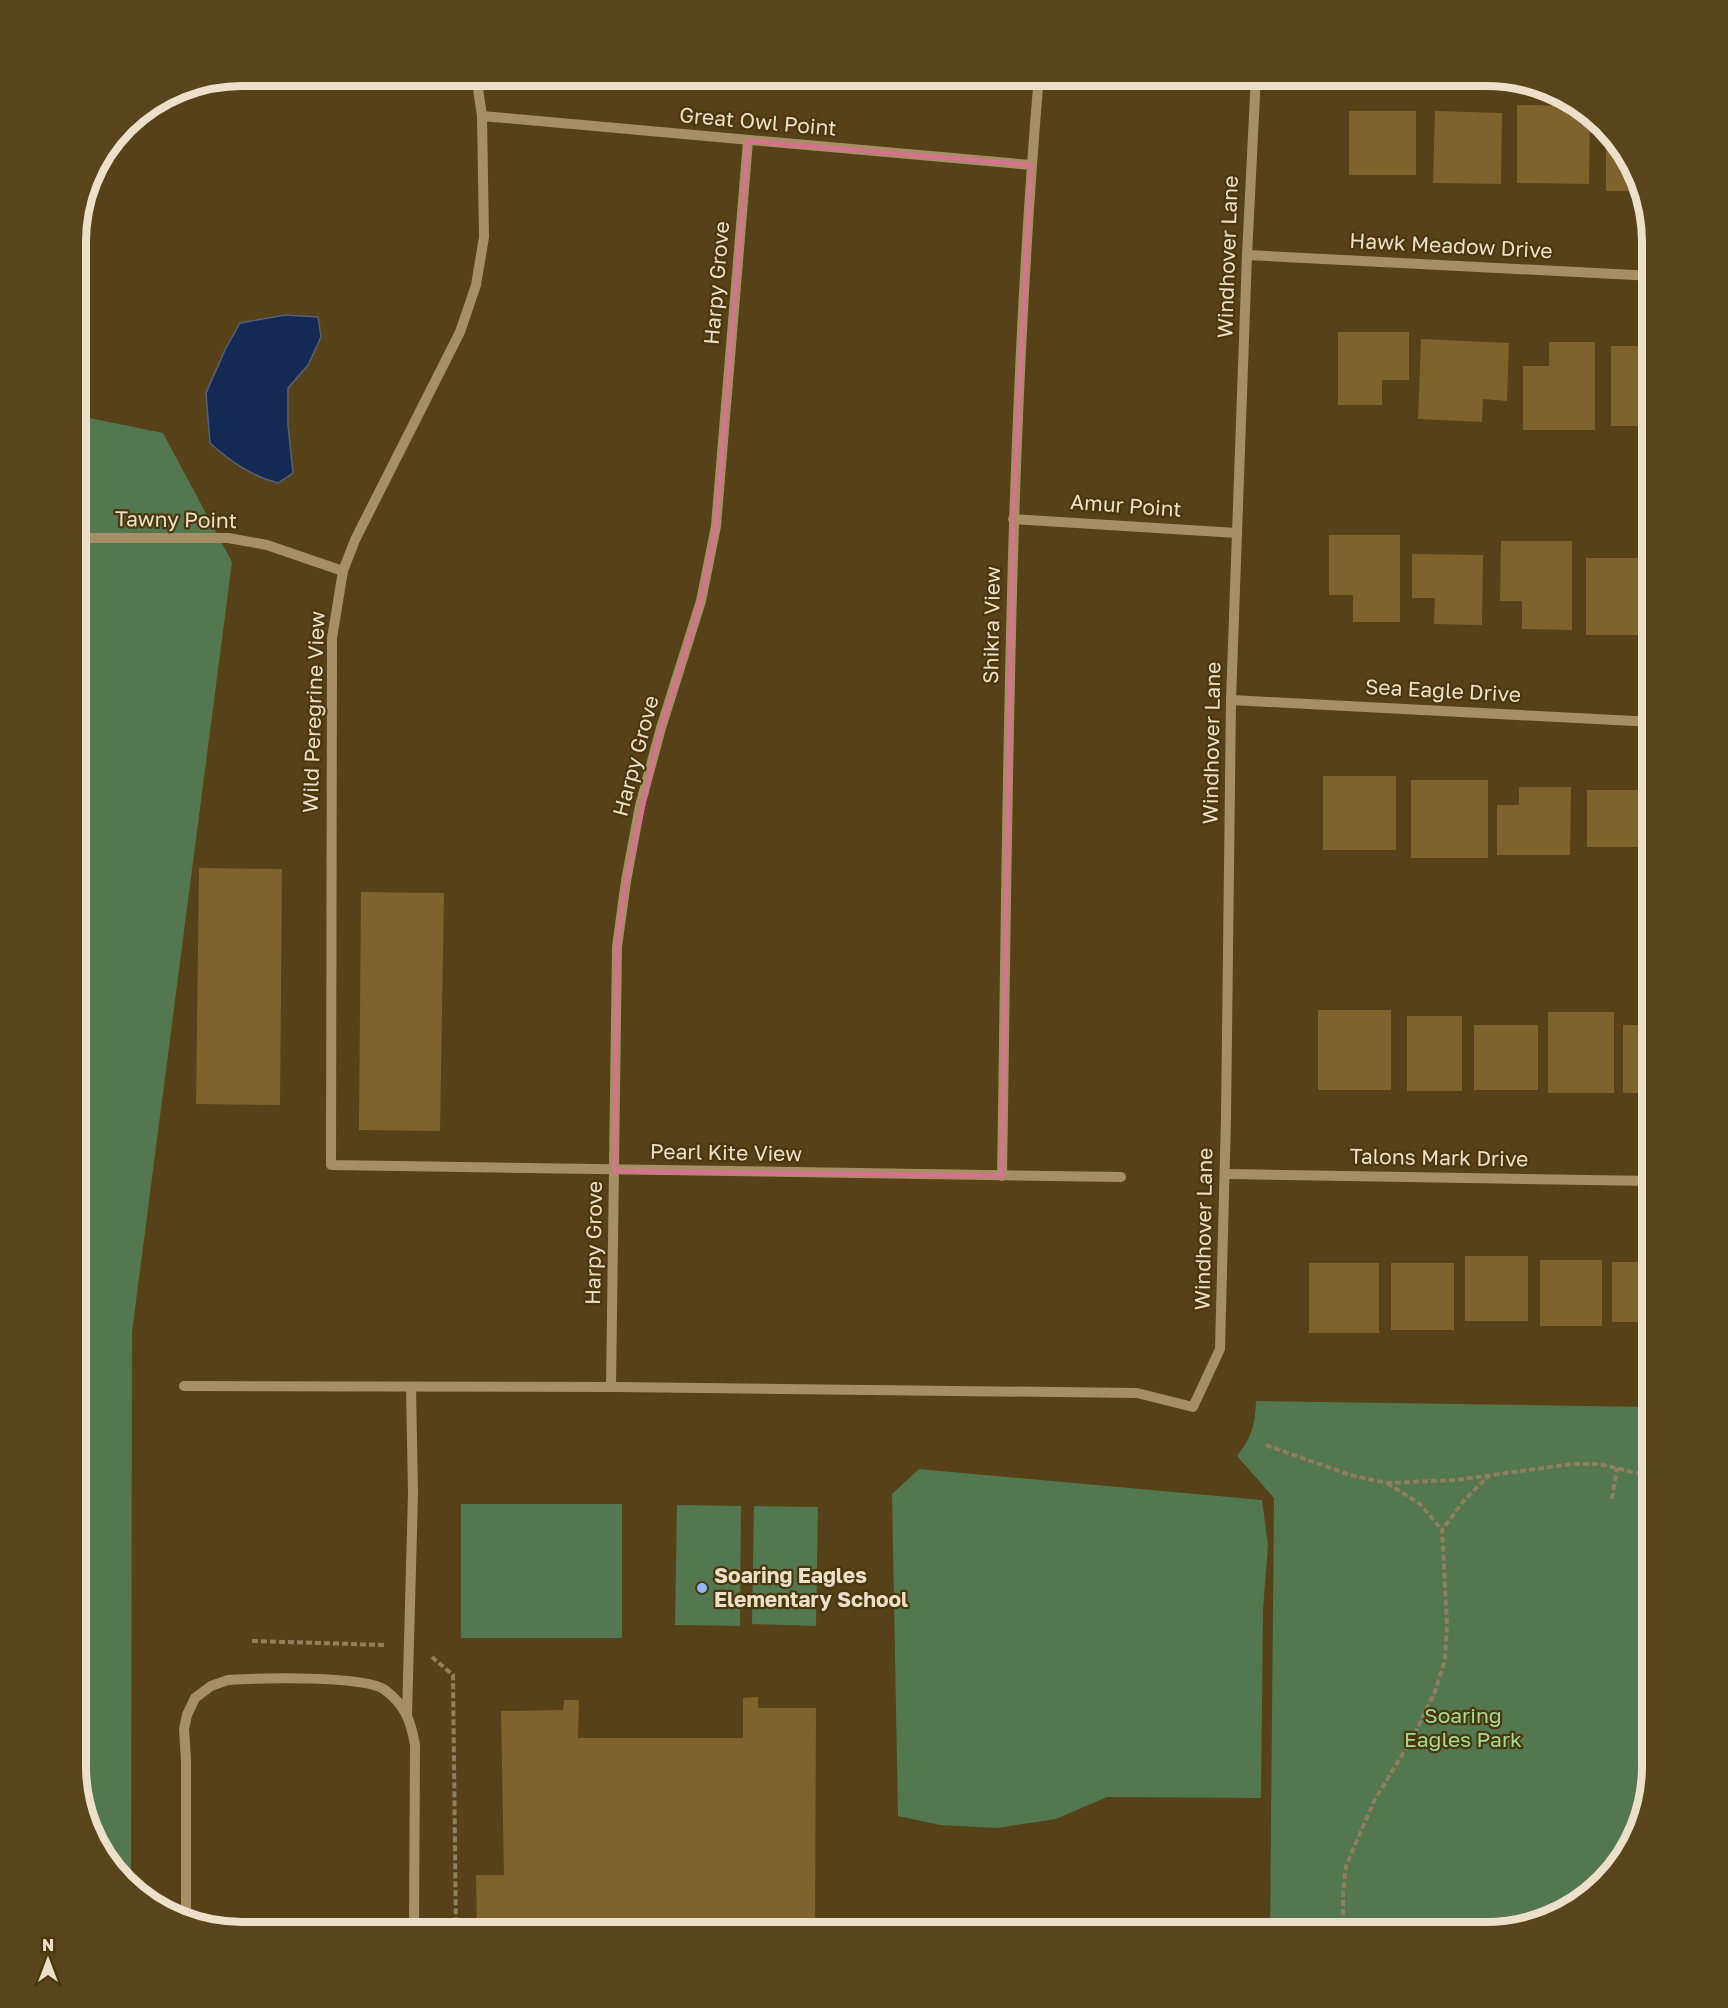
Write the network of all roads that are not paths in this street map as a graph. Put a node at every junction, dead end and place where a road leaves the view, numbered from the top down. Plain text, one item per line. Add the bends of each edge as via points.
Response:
1 (478, 86) edge
2 (1038, 86) edge
3 (1255, 86) edge
4 (482, 116) junction
5 (748, 141) junction
6 (1031, 165) junction
7 (1247, 255) junction
8 (1642, 275) edge
9 (1013, 519) junction
10 (1238, 533) junction
11 (86, 538) edge
12 (343, 571) junction
13 (1231, 700) junction
14 (1642, 721) edge
15 (331, 1165) joint
16 (615, 1171) junction
17 (1225, 1174) junction
18 (1002, 1176) junction
19 (1120, 1177) dead end
20 (1642, 1181) edge
21 (184, 1386) dead end
22 (411, 1387) junction
23 (611, 1387) junction
24 (407, 1715) junction
25 (186, 1912) edge
26 (414, 1922) edge

1 - 4 street, Wild Peregrine View
2 - 6 street, Shikra View
3 - 7 street, Windhover Lane
4 - 5 street, Great Owl Point
4 - 12 street, Wild Peregrine View via 484,237 476,285 460,332
5 - 6 street, Great Owl Point
5 - 16 street, Harpy Grove via 716,526 701,601 640,806 624,892 617,947
6 - 9 street, Shikra View
7 - 8 street, Hawk Meadow Drive
7 - 10 street, Windhover Lane
9 - 10 street, Amur Point
9 - 18 street, Shikra View
10 - 13 street, Windhover Lane
11 - 12 street, Tawny Point via 228,537 267,545
12 - 15 street, Wild Peregrine View via 332,638
13 - 14 street, Sea Eagle Drive
13 - 17 street, Windhover Lane
15 - 16 street, Pearl Kite View
16 - 18 street, Pearl Kite View
16 - 23 street, Harpy Grove
17 - 20 street, Talons Mark Drive
17 - 23 street, Windhover Lane via 1220,1349 1193,1407 1137,1393
18 - 19 street, Pearl Kite View
21 - 22 street
22 - 23 street
22 - 24 street via 413,1494
24 - 25 street via 383,1688 360,1681 228,1680 195,1698 184,1729
24 - 26 street via 416,1745

